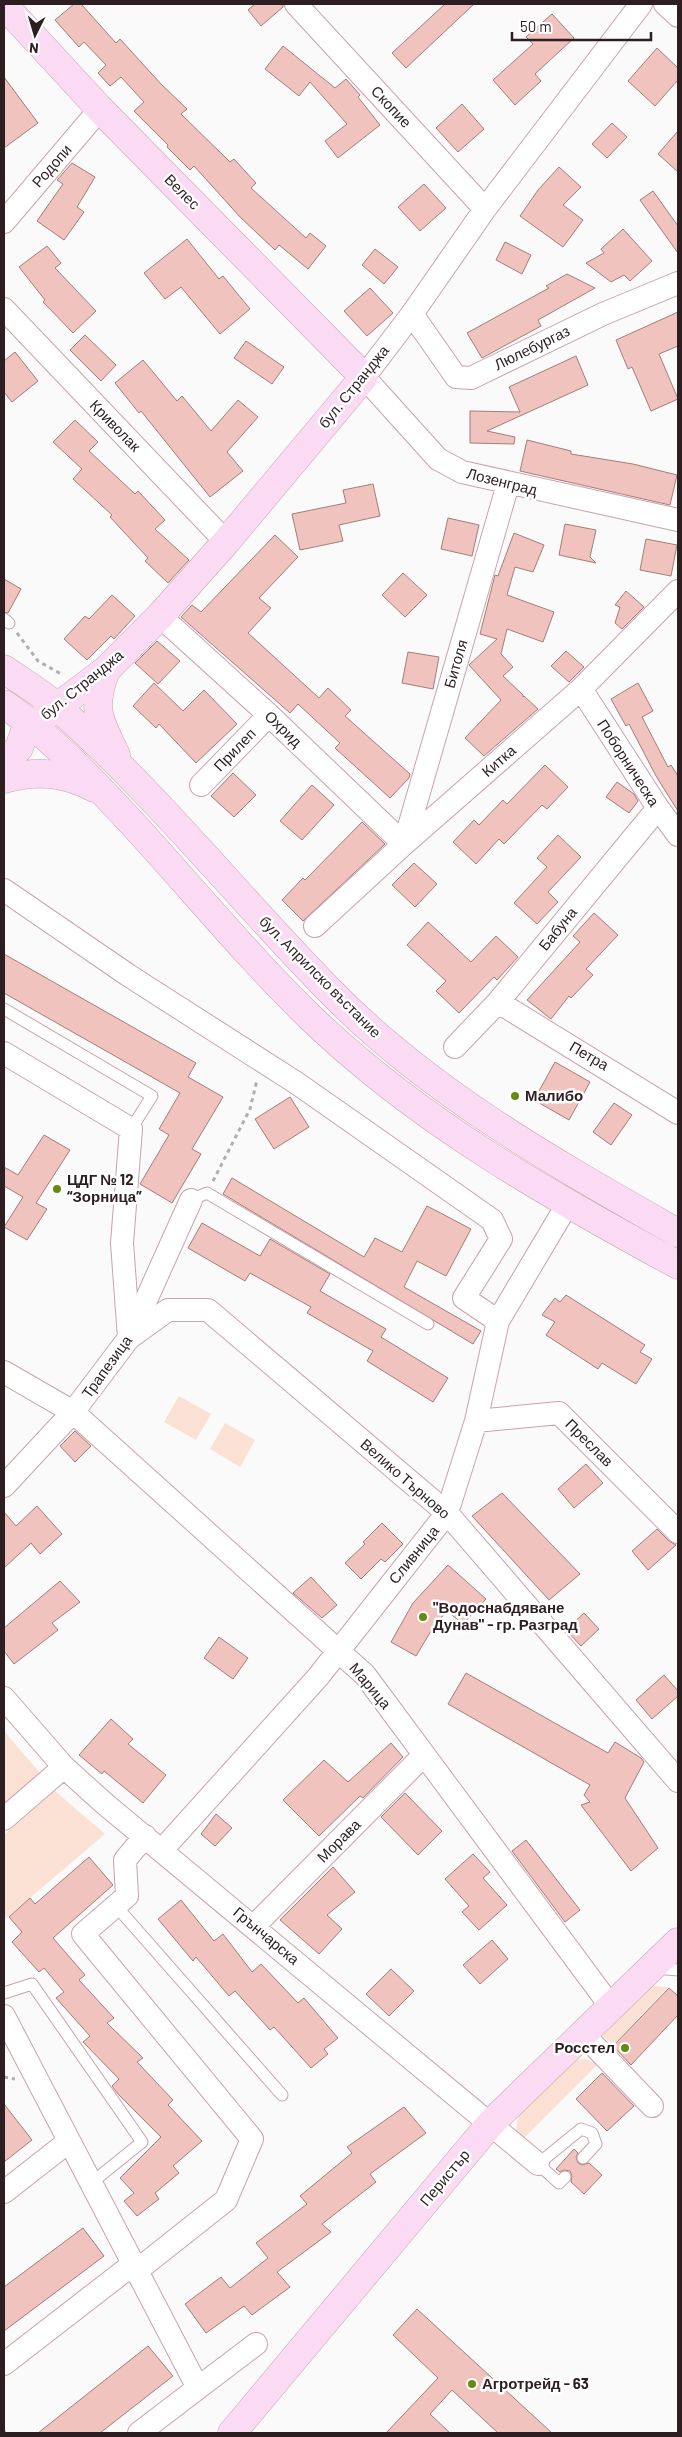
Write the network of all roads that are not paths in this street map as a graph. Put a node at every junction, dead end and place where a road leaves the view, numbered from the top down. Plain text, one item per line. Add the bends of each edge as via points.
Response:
1 (296, 4) edge
2 (641, 4) edge
3 (666, 4) edge
4 (4, 5) edge
5 (678, 16) edge
6 (100, 109) junction
7 (485, 209) junction
8 (4, 222) edge
9 (678, 283) edge
10 (4, 309) edge
11 (412, 314) junction
12 (364, 377) junction
13 (508, 484) junction
14 (678, 520) edge
15 (226, 542) junction
16 (678, 591) edge
17 (160, 616) junction
18 (4, 669) edge
19 (106, 670) junction
20 (581, 688) junction
21 (4, 704) edge
22 (57, 707) junction
23 (269, 715) junction
24 (21, 730) edge
25 (4, 761) edge
26 (123, 770) junction
27 (4, 779) edge
28 (201, 785) dead end
29 (106, 795) junction
30 (658, 808) junction
31 (678, 835) edge
32 (404, 844) junction
33 (4, 890) edge
34 (315, 926) dead end
35 (498, 1002) junction
36 (4, 1009) edge
37 (455, 1047) dead end
38 (4, 1052) edge
39 (678, 1113) edge
40 (131, 1129) junction
41 (199, 1197) joint
42 (567, 1205) junction
43 (678, 1233) edge
44 (678, 1266) edge
45 (498, 1320) junction
46 (428, 1324) dead end
47 (129, 1338) junction
48 (4, 1372) edge
49 (74, 1412) junction
50 (476, 1421) junction
51 (4, 1486) edge
52 (447, 1513) junction
53 (676, 1525) edge
54 (338, 1650) junction
55 (4, 1698) edge
56 (424, 1756) junction
57 (64, 1767) junction
58 (678, 1781) edge
59 (4, 1820) edge
60 (145, 1836) junction
61 (162, 1850) junction
62 (116, 1906) junction
63 (254, 1926) junction
64 (678, 1942) edge
65 (665, 1969) edge
66 (4, 1993) edge
67 (612, 2008) junction
68 (4, 2016) edge
69 (584, 2035) junction
70 (282, 2095) dead end
71 (652, 2106) dead end
72 (491, 2123) junction
73 (68, 2142) junction
74 (583, 2158) dead end
75 (538, 2164) junction
76 (565, 2177) dead end
77 (90, 2184) junction
78 (4, 2192) edge
79 (134, 2268) junction
80 (256, 2344) dead end
81 (4, 2364) edge
82 (198, 2388) junction
83 (139, 2433) edge
84 (232, 2433) edge

1 - 7 street, Скопие
2 - 7 street, бул. Странджа
3 - 5 street
4 - 6 street, Велес
6 - 8 street, Родопи
6 - 12 street, Велес
7 - 11 street, бул. Странджа
9 - 11 street, Люлебургаз via 603,314 471,378 456,377
10 - 15 street, Криволак
11 - 12 street, бул. Странджа
12 - 13 street, Лозенград via 438,459 462,472
12 - 15 street, бул. Странджа
13 - 14 street, Лозенград
13 - 32 street, Битоля
15 - 17 street, бул. Странджа
16 - 20 street, Китка
17 - 19 street, бул. Странджа
17 - 23 street, Охрид
18 - 22 street, бул. Априлско въстание
19 - 22 street, бул. Странджа
19 - 26 street via 98,692 97,712
20 - 30 street, Поборническа
20 - 32 street, Китка
21 - 24 street
22 - 24 street, бул. Странджа
22 - 26 street, бул. Априлско въстание
23 - 28 street, Прилеп
23 - 32 street, Охрид
24 - 25 street, бул. Странджа via 19,748
24 - 29 street
26 - 43 street, бул. Априлско въстание via 332,994 385,1043 522,1142
27 - 29 street via 25,773 64,776
29 - 42 street via 264,969 361,1064 505,1168
30 - 31 street, Поборническа
30 - 35 street, Бабуна
32 - 34 street, Китка
33 - 45 street via 128,976 298,1084 492,1220 501,1239 464,1298
35 - 37 street, Бабуна
35 - 39 street, Петра
36 - 40 lane via 152,1096
38 - 40 street
40 - 47 street via 122,1243
41 - 46 lane
41 - 47 street, Трапезица
42 - 44 street
42 - 45 street, Сливница
45 - 50 street, Сливница
47 - 49 street, Трапезица
47 - 52 street, Велико Търново via 168,1310 208,1310
48 - 49 street, Марица
49 - 51 street, Трапезица
49 - 54 street, Марица
50 - 52 street, Сливница
50 - 53 street, Преслав via 559,1413
52 - 54 street, Сливница
52 - 58 street, Велико Търново
54 - 56 street, Марица via 365,1675
54 - 61 street, Сливница via 318,1677
55 - 57 street, Грънчарска
56 - 63 street, Морава
56 - 67 street, Марица
57 - 59 street
57 - 60 street, Грънчарска
60 - 61 street, Грънчарска
60 - 62 street via 125,1860 127,1896
61 - 63 street, Грънчарска
62 - 70 lane
62 - 79 street via 83,1934 252,2139 226,2200
63 - 72 street, Грънчарска
64 - 65 street, Перистър
65 - 67 street, Перистър
66 - 77 lane via 32,1984 142,2142
67 - 69 street, Перистър
68 - 73 street
69 - 71 street
69 - 72 street, Перистър
72 - 75 street, Грънчарска
72 - 84 street, Перистър
73 - 77 street
73 - 78 street
74 - 75 lane via 596,2144 592,2133 581,2129
75 - 76 lane via 559,2183
77 - 79 street
79 - 81 street
79 - 82 street
80 - 82 street
82 - 83 street

